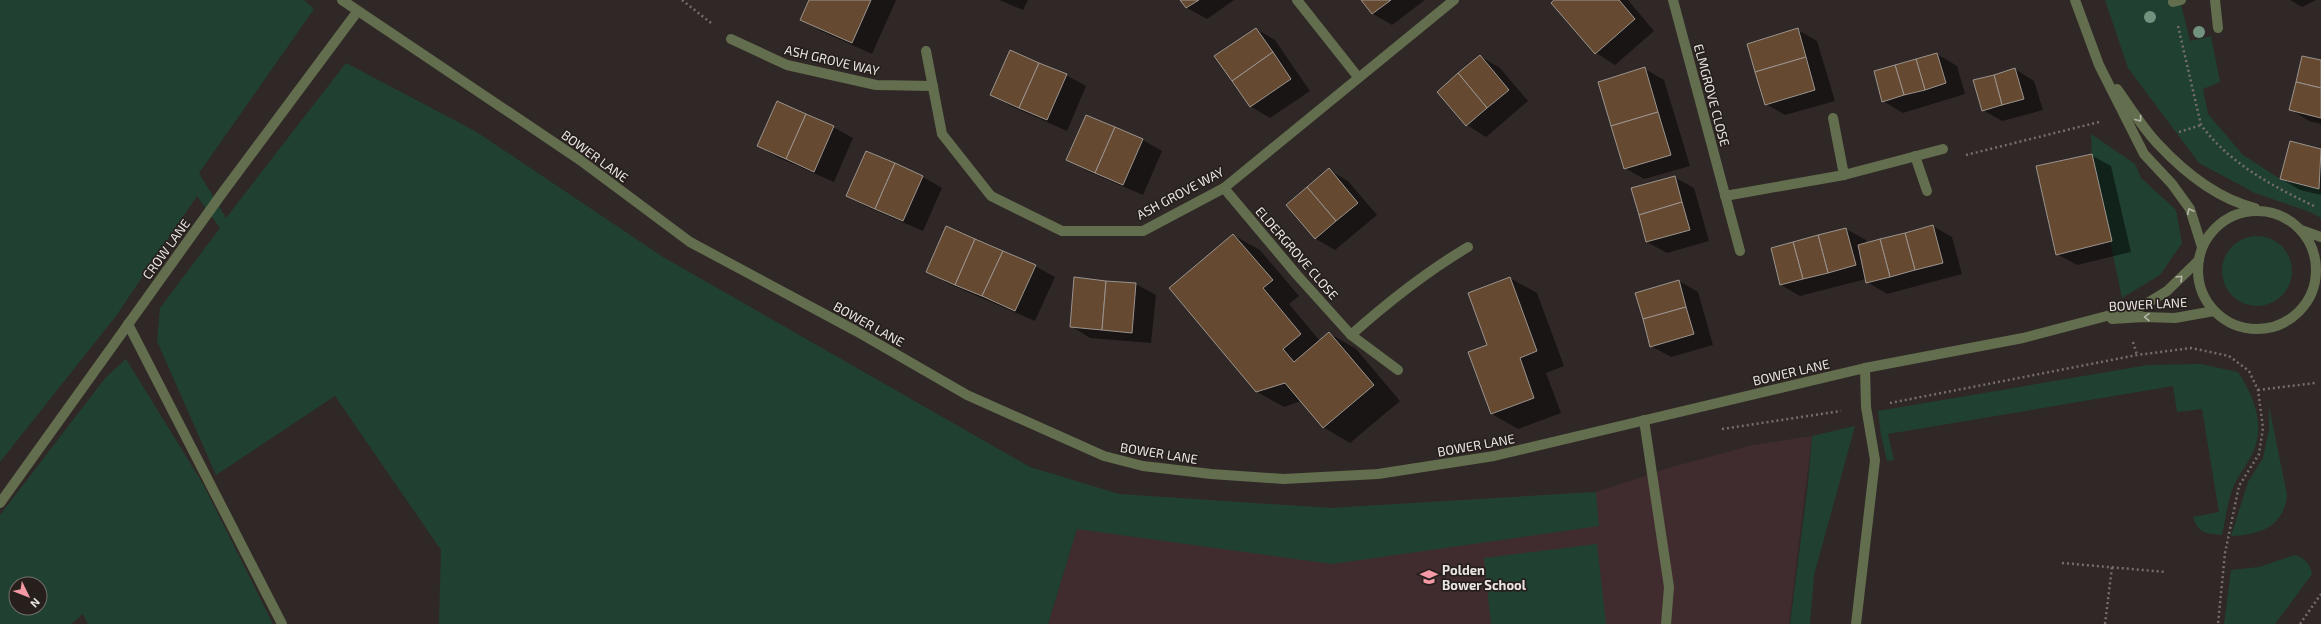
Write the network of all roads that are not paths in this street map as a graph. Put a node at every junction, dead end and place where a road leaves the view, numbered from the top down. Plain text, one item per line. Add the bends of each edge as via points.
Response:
1 (342, 0) edge
2 (1296, 0) edge
3 (1454, 0) edge
4 (1673, 0) edge
5 (2075, 0) edge
6 (2215, 0) edge
7 (357, 12) junction
8 (2218, 28) dead end
9 (730, 39) road end
10 (926, 51) dead end
11 (2099, 65) junction
12 (1358, 77) junction
13 (933, 86) junction
14 (1833, 118) dead end
15 (1942, 149) road end
16 (1915, 156) junction
17 (1844, 175) junction
18 (1224, 188) junction
19 (1927, 191) dead end
20 (1725, 196) junction
21 (2265, 211) junction
22 (2301, 230) junction
23 (2321, 237) edge
24 (1468, 247) dead end
25 (2202, 248) junction
26 (1740, 251) dead end
27 (2199, 260) junction
28 (2321, 291) edge
29 (2310, 297) junction
30 (2214, 311) junction
31 (2083, 322) junction
32 (128, 324) junction
33 (1351, 335) junction
34 (1865, 368) junction
35 (1398, 370) dead end
36 (1644, 420) junction
37 (0, 503) edge
38 (282, 624) edge
39 (1666, 624) edge
40 (1856, 624) edge

1 - 7 street, BOWER LANE
2 - 12 street
3 - 12 street, ASH GROVE WAY
4 - 20 street, ELMGROVE CLOSE
5 - 11 street
6 - 8 street
7 - 32 street, CROW LANE
7 - 36 street, BOWER LANE via 574,156 690,242 856,331 967,395 1104,456 1143,466 1284,479 1378,474 1494,456
9 - 13 street, ASH GROVE WAY via 787,65 876,85
10 - 13 street, ASH GROVE WAY
11 -> 21 street via 2156,143 2185,169 2235,203
25 -> 11 street via 2190,209 2172,184 2144,154
12 - 18 street, ASH GROVE WAY
13 - 18 street, ASH GROVE WAY via 942,134 991,196 1062,231 1143,230
14 - 17 street
15 - 16 street
16 - 17 street
16 - 19 street
17 - 20 street
18 - 33 street, ELDERGROVE CLOSE
20 - 26 street, ELMGROVE CLOSE
21 - 22 street via 2291,221
21 - 25 street via 2245,212 2227,218 2212,231
22 - 23 street
22 - 29 street via 2311,245 2316,262 2316,280
24 - 33 street via 1436,266 1393,298
25 - 27 street
27 - 30 street via 2198,278 2204,296
31 -> 27 street, BOWER LANE via 2141,307 2167,291
28 - 29 street
29 - 30 street via 2301,310 2287,322 2270,328 2235,326
30 -> 31 street, BOWER LANE via 2175,318 2144,316
31 - 34 street, BOWER LANE via 2023,338
32 - 37 street, CROW LANE
32 - 38 street
33 - 35 street, ELDERGROVE CLOSE
34 - 36 street, BOWER LANE
34 - 40 street via 1866,407 1875,460
36 - 39 street via 1669,587

